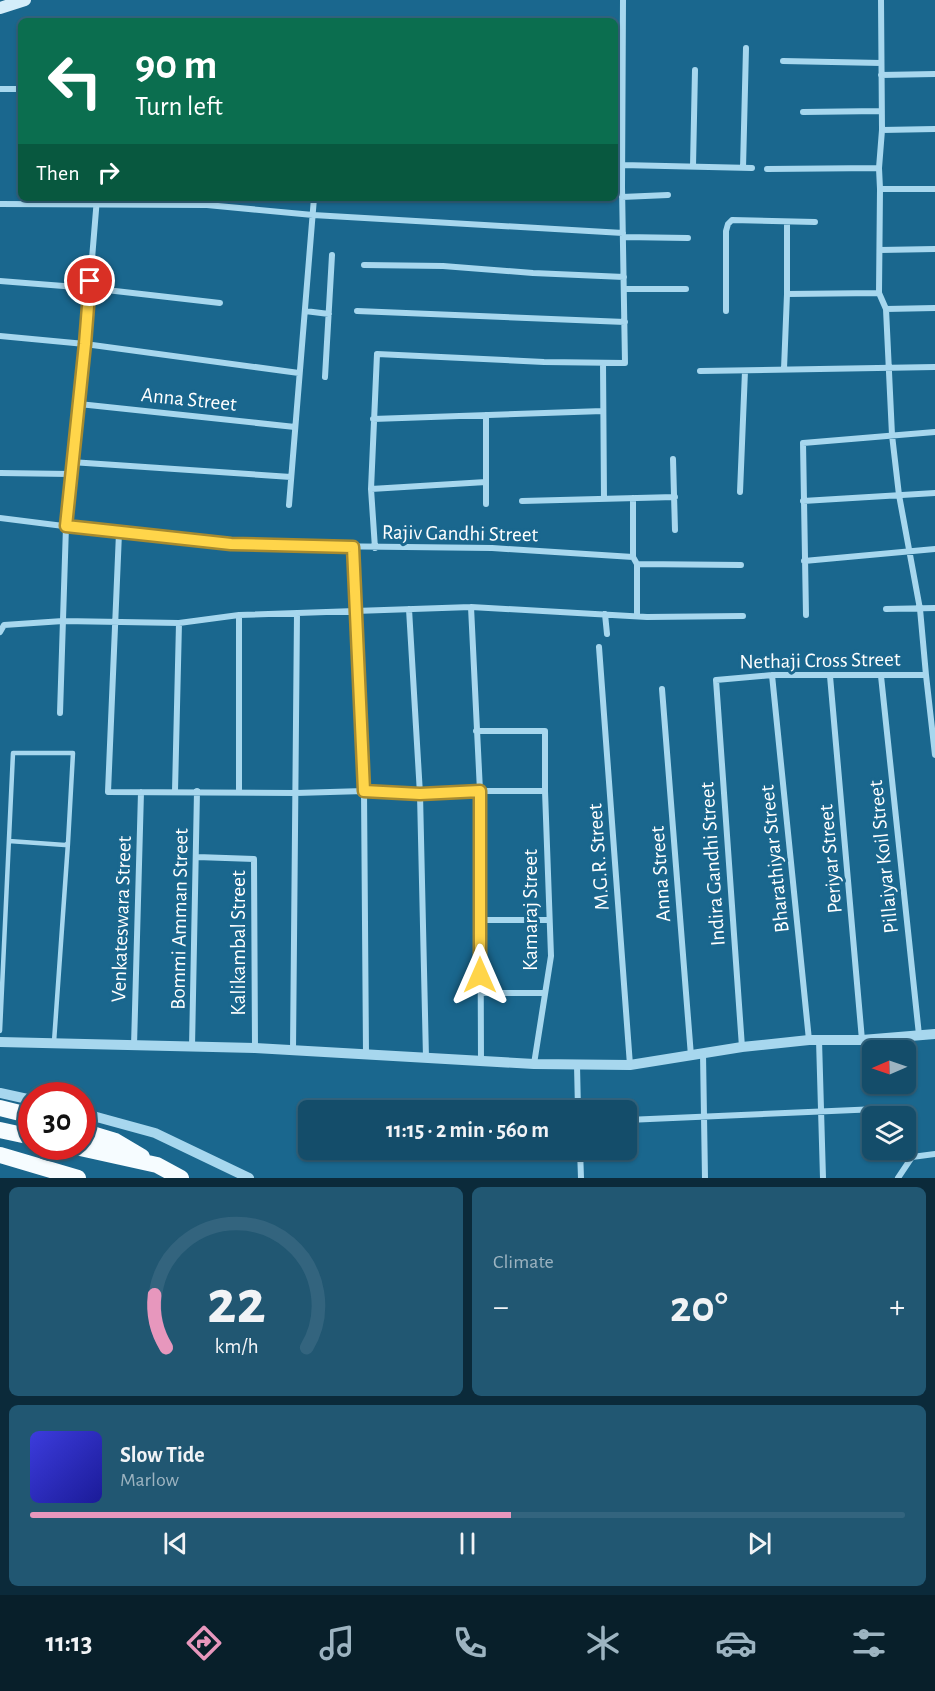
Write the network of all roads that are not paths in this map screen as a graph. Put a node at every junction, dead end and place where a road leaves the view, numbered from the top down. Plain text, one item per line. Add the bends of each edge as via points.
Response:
1 (25, 0) edge
2 (623, 0) edge
3 (881, 0) edge
4 (0, 8) edge
5 (746, 48) dead end
6 (783, 61) dead end
7 (881, 63) junction
8 (695, 70) dead end
9 (935, 74) edge
10 (881, 75) junction
11 (0, 89) edge
12 (18, 89) edge
13 (618, 97) edge
14 (623, 97) junction
15 (881, 111) junction
16 (803, 112) dead end
17 (935, 129) edge
18 (882, 130) junction
19 (619, 143) edge
20 (622, 165) junction
21 (693, 166) junction
22 (743, 168) junction
23 (752, 168) dead end
24 (879, 168) junction
25 (767, 169) dead end
26 (619, 187) edge
27 (880, 189) junction
28 (935, 189) edge
29 (668, 195) dead end
30 (622, 197) junction
31 (97, 201) edge
32 (314, 201) edge
33 (0, 204) edge
34 (313, 216) junction
35 (787, 222) junction
36 (815, 222) dead end
37 (623, 235) junction
38 (688, 238) dead end
39 (935, 249) edge
40 (880, 250) junction
41 (332, 255) dead end
42 (364, 265) dead end
43 (624, 278) junction
44 (0, 281) edge
45 (89, 288) junction
46 (624, 289) junction
47 (686, 290) dead end
48 (879, 293) junction
49 (787, 294) junction
50 (220, 303) dead end
51 (935, 308) edge
52 (886, 309) junction
53 (305, 311) junction
54 (357, 311) dead end
55 (726, 311) dead end
56 (329, 314) junction
57 (625, 322) junction
58 (0, 336) edge
59 (85, 344) junction
60 (603, 363) junction
61 (889, 367) junction
62 (935, 367) edge
63 (784, 369) junction
64 (745, 370) junction
65 (700, 371) dead end
66 (299, 373) junction
67 (325, 377) dead end
68 (79, 404) junction
69 (603, 411) junction
70 (486, 415) junction
71 (374, 419) junction
72 (295, 427) junction
73 (935, 432) edge
74 (891, 435) junction
75 (673, 459) dead end
76 (71, 462) junction
77 (0, 473) edge
78 (70, 474) junction
79 (291, 477) junction
80 (486, 482) junction
81 (370, 489) junction
82 (740, 492) dead end
83 (935, 493) edge
84 (899, 495) junction
85 (675, 497) junction
86 (633, 498) junction
87 (604, 499) junction
88 (522, 501) dead end
89 (803, 501) junction
90 (486, 504) dead end
91 (289, 505) dead end
92 (0, 518) edge
93 (66, 526) junction
94 (675, 530) dead end
95 (119, 533) junction
96 (353, 547) junction
97 (375, 548) junction
98 (935, 549) edge
99 (909, 551) junction
100 (633, 557) junction
101 (804, 561) junction
102 (637, 564) junction
103 (741, 565) dead end
104 (471, 607) junction
105 (935, 608) edge
106 (409, 609) junction
107 (886, 609) dead end
108 (920, 609) junction
109 (357, 611) junction
110 (297, 613) junction
111 (605, 614) junction
112 (239, 615) junction
113 (806, 615) dead end
114 (638, 616) junction
115 (743, 616) dead end
116 (63, 621) junction
117 (179, 622) junction
118 (116, 623) junction
119 (0, 632) edge
120 (607, 634) dead end
121 (599, 647) dead end
122 (772, 675) junction
123 (926, 675) junction
124 (830, 676) junction
125 (881, 676) junction
126 (716, 680) joint
127 (662, 689) dead end
128 (60, 714) dead end
129 (933, 730) edge
130 (476, 731) junction
131 (935, 755) edge
132 (176, 791) junction
133 (197, 791) junction
134 (239, 791) junction
135 (364, 791) junction
136 (480, 791) junction
137 (544, 791) junction
138 (141, 792) junction
139 (296, 793) junction
140 (420, 794) junction
141 (9, 841) junction
142 (68, 843) junction
143 (197, 857) junction
144 (480, 920) junction
145 (549, 920) junction
146 (481, 993) junction
147 (545, 993) junction
148 (0, 1031) edge
149 (935, 1034) edge
150 (919, 1035) junction
151 (814, 1040) junction
152 (862, 1040) junction
153 (0, 1042) edge
154 (54, 1044) junction
155 (134, 1047) junction
156 (192, 1047) junction
157 (742, 1047) junction
158 (255, 1048) junction
159 (293, 1050) junction
160 (366, 1054) junction
161 (697, 1055) junction
162 (426, 1058) junction
163 (481, 1061) junction
164 (534, 1064) junction
165 (577, 1065) junction
166 (630, 1065) junction
167 (0, 1094) edge
168 (18, 1097) edge
169 (578, 1100) edge
170 (0, 1108) edge
171 (862, 1109) edge
172 (820, 1111) junction
173 (18, 1112) edge
174 (704, 1116) junction
175 (96, 1117) edge
176 (637, 1119) edge
177 (0, 1130) edge
178 (18, 1134) edge
179 (96, 1135) edge
180 (96, 1152) edge
181 (935, 1154) edge
182 (0, 1155) edge
183 (580, 1160) edge
184 (157, 1166) junction
185 (78, 1178) edge
186 (181, 1178) edge
187 (249, 1178) edge
188 (581, 1178) edge
189 (705, 1178) edge
190 (822, 1178) edge
191 (898, 1178) edge

1 - 4 main road
2 - 14 street
3 - 7 street
5 - 22 street
6 - 7 street
7 - 10 street
8 - 21 street
9 - 10 street
10 - 15 street
11 - 12 street
13 - 14 street
14 - 19 street
15 - 16 street
15 - 18 street
17 - 18 street
18 - 24 street
19 - 20 street
20 - 21 street
20 - 26 street
21 - 22 street
22 - 23 street
24 - 25 street
24 - 27 street
26 - 30 street
27 - 28 street
27 - 40 street
29 - 30 street
30 - 37 street
31 - 33 street
31 - 34 street via 207,205
31 - 45 street
32 - 34 street
34 - 37 street
34 - 53 street
35 - 36 street
35 - 49 street
35 - 55 street via 732,220 728,224
37 - 38 street
37 - 43 street
39 - 40 street
40 - 48 street
41 - 56 street
42 - 43 street
43 - 46 street
44 - 45 street
45 - 50 street
45 - 59 street
46 - 47 street
46 - 57 street
48 - 49 street
48 - 52 street
49 - 63 street
51 - 52 street
52 - 61 street
53 - 56 street
53 - 66 street
54 - 57 street
56 - 67 street
57 - 60 street via 625,363
58 - 59 street
59 - 66 street
59 - 68 street
60 - 69 street
60 - 71 street via 377,354
61 - 62 street
61 - 63 street
61 - 74 street
63 - 64 street
64 - 65 street
64 - 82 street
66 - 72 street
68 - 72 street, Anna Street
68 - 76 street
69 - 70 street
69 - 87 street
70 - 71 street
70 - 80 street
71 - 81 street
72 - 79 street
73 - 74 street
74 - 84 street
74 - 89 street via 803,443
75 - 85 street
76 - 78 street
76 - 79 street
77 - 78 street
78 - 93 street
79 - 91 street
80 - 81 street
80 - 90 street
81 - 97 street
83 - 84 street
84 - 89 street
84 - 99 street
85 - 86 street
85 - 94 street
86 - 87 street
86 - 100 street
87 - 88 street
89 - 101 street
92 - 93 street, Rajiv Gandhi Street
93 - 95 street, Rajiv Gandhi Street
93 - 116 street
95 - 96 street, Rajiv Gandhi Street via 231,544
95 - 118 street
96 - 97 street, Rajiv Gandhi Street
96 - 109 street
97 - 100 street, Rajiv Gandhi Street via 492,548
98 - 99 street
99 - 101 street
99 - 108 street
100 - 102 street
101 - 113 street
102 - 103 street
102 - 114 street
104 - 106 street
104 - 111 street
104 - 130 street
105 - 108 street
106 - 109 street
106 - 140 street
107 - 108 street
108 - 123 street
109 - 110 street
109 - 135 street
110 - 112 street
110 - 139 street
111 - 114 street
111 - 120 street
112 - 117 street
112 - 134 street
114 - 115 street
116 - 118 street
116 - 119 street via 4,625
116 - 128 street
117 - 118 street
117 - 132 street
118 - 138 street via 108,792
121 - 166 street, M.G.R. Street
122 - 124 street, Nethaji Cross Street
122 - 126 street, Nethaji Cross Street
122 - 151 street, Bharathiyar Street
123 - 125 street, Nethaji Cross Street
123 - 129 street
124 - 125 street, Nethaji Cross Street
124 - 152 street, Periyar Street
125 - 150 street, Pillaiyar Koil Street
126 - 157 street, Indira Gandhi Street
127 - 161 street, Anna Street
129 - 131 street
130 - 136 street
130 - 137 street, Kamaraj Street via 545,731
132 - 133 street
132 - 138 street
133 - 134 street
133 - 143 street, Bommi Amman Street
134 - 139 street
135 - 139 street
135 - 140 street
135 - 160 street
136 - 137 street
136 - 140 street
136 - 144 street
137 - 145 street, Kamaraj Street
138 - 155 street, Venkateswara Street
139 - 159 street
140 - 162 street
141 - 142 lane
141 - 142 lane via 13,753 73,753
141 - 148 lane
142 - 154 lane
143 - 156 street, Bommi Amman Street
143 - 158 street, Kalikambal Street via 254,859
144 - 145 street
144 - 146 street
145 - 147 street, Kamaraj Street
146 - 147 street
146 - 163 street
147 - 164 street, Kamaraj Street
149 - 150 street
150 - 152 street
151 - 152 street
151 - 157 street
151 - 172 street, Bharathiyar Street
153 - 154 street
154 - 155 street
155 - 156 street
156 - 158 street
157 - 161 street
158 - 159 street
159 - 160 street
160 - 162 street
161 - 166 street
161 - 174 street, Anna Street
162 - 163 street
163 - 164 street
164 - 165 street
165 - 166 street
165 - 169 street
167 - 168 street
170 - 173 highway
171 - 172 street
172 - 174 street
172 - 190 street, Bharathiyar Street
174 - 176 street
174 - 189 street, Anna Street
175 - 187 street via 155,1133
177 - 178 highway
179 - 184 highway via 115,1141
180 - 184 highway
181 - 191 street via 912,1157
182 - 185 highway
183 - 188 street
184 - 186 highway

